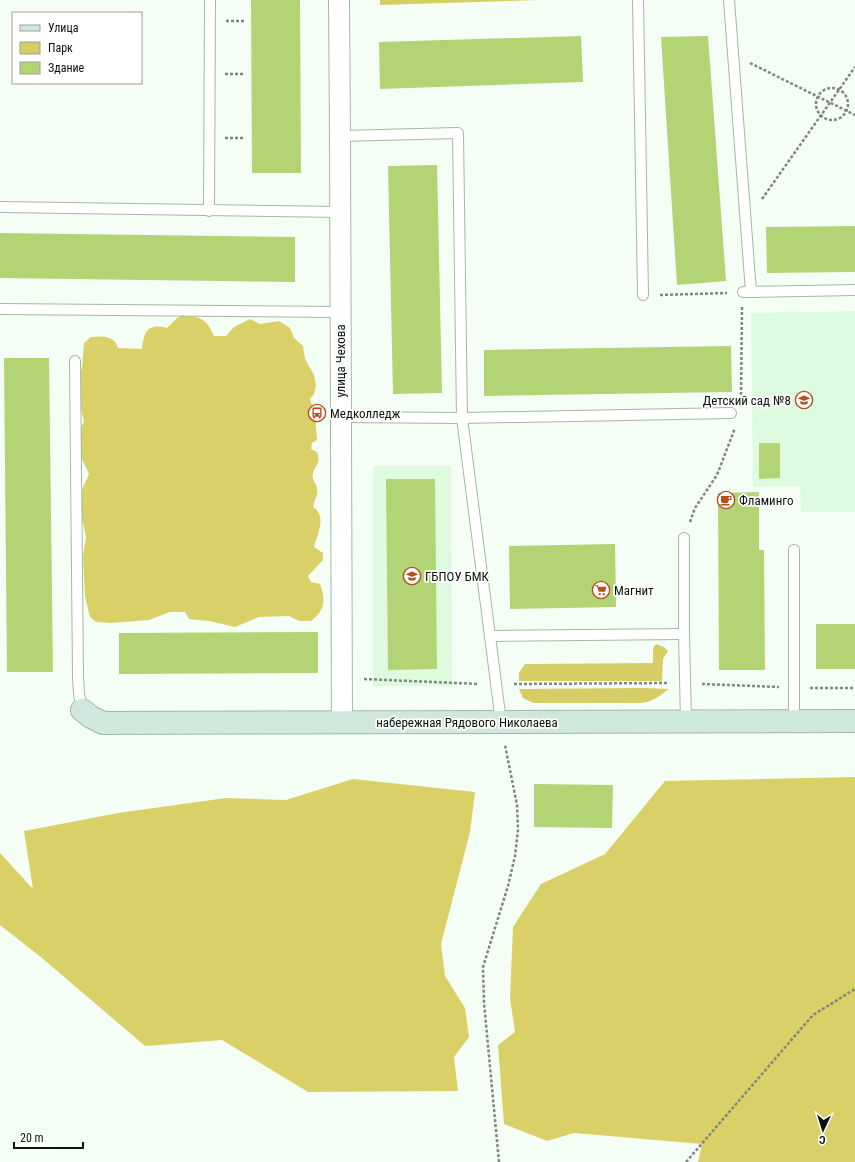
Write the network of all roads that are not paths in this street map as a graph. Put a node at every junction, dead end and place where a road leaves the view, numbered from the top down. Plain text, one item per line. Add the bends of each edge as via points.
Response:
1 (210, 0) edge
2 (339, 0) edge
3 (638, 0) edge
4 (729, 0) edge
5 (340, 136) junction
6 (0, 207) edge
7 (208, 210) junction
8 (340, 212) junction
9 (855, 290) edge
10 (643, 295) road end
11 (0, 309) edge
12 (340, 312) junction
13 (75, 361) dead end
14 (731, 414) dead end
15 (340, 417) junction
16 (462, 418) junction
17 (684, 538) dead end
18 (794, 550) dead end
19 (684, 634) junction
20 (490, 636) junction
21 (82, 710) joint
22 (686, 721) junction
23 (794, 721) junction
24 (855, 721) edge
25 (342, 722) junction
26 (501, 722) junction

1 - 7 lane
2 - 5 street, улица Чехова
3 - 10 lane
4 - 9 lane via 746,222 747,292
5 - 8 street, улица Чехова
5 - 16 lane via 458,133
6 - 7 lane
7 - 8 lane
8 - 12 street, улица Чехова
11 - 12 lane
12 - 15 street, улица Чехова
13 - 21 lane via 78,682
14 - 16 lane
15 - 16 lane
15 - 25 street, улица Чехова
16 - 20 lane
17 - 19 lane
18 - 23 lane
19 - 20 lane
19 - 22 lane
20 - 26 lane
21 - 25 street, набережная Рядового Николаева via 103,723
22 - 23 street, набережная Рядового Николаева
22 - 26 street, набережная Рядового Николаева
23 - 24 street, набережная Рядового Николаева
25 - 26 street, набережная Рядового Николаева

